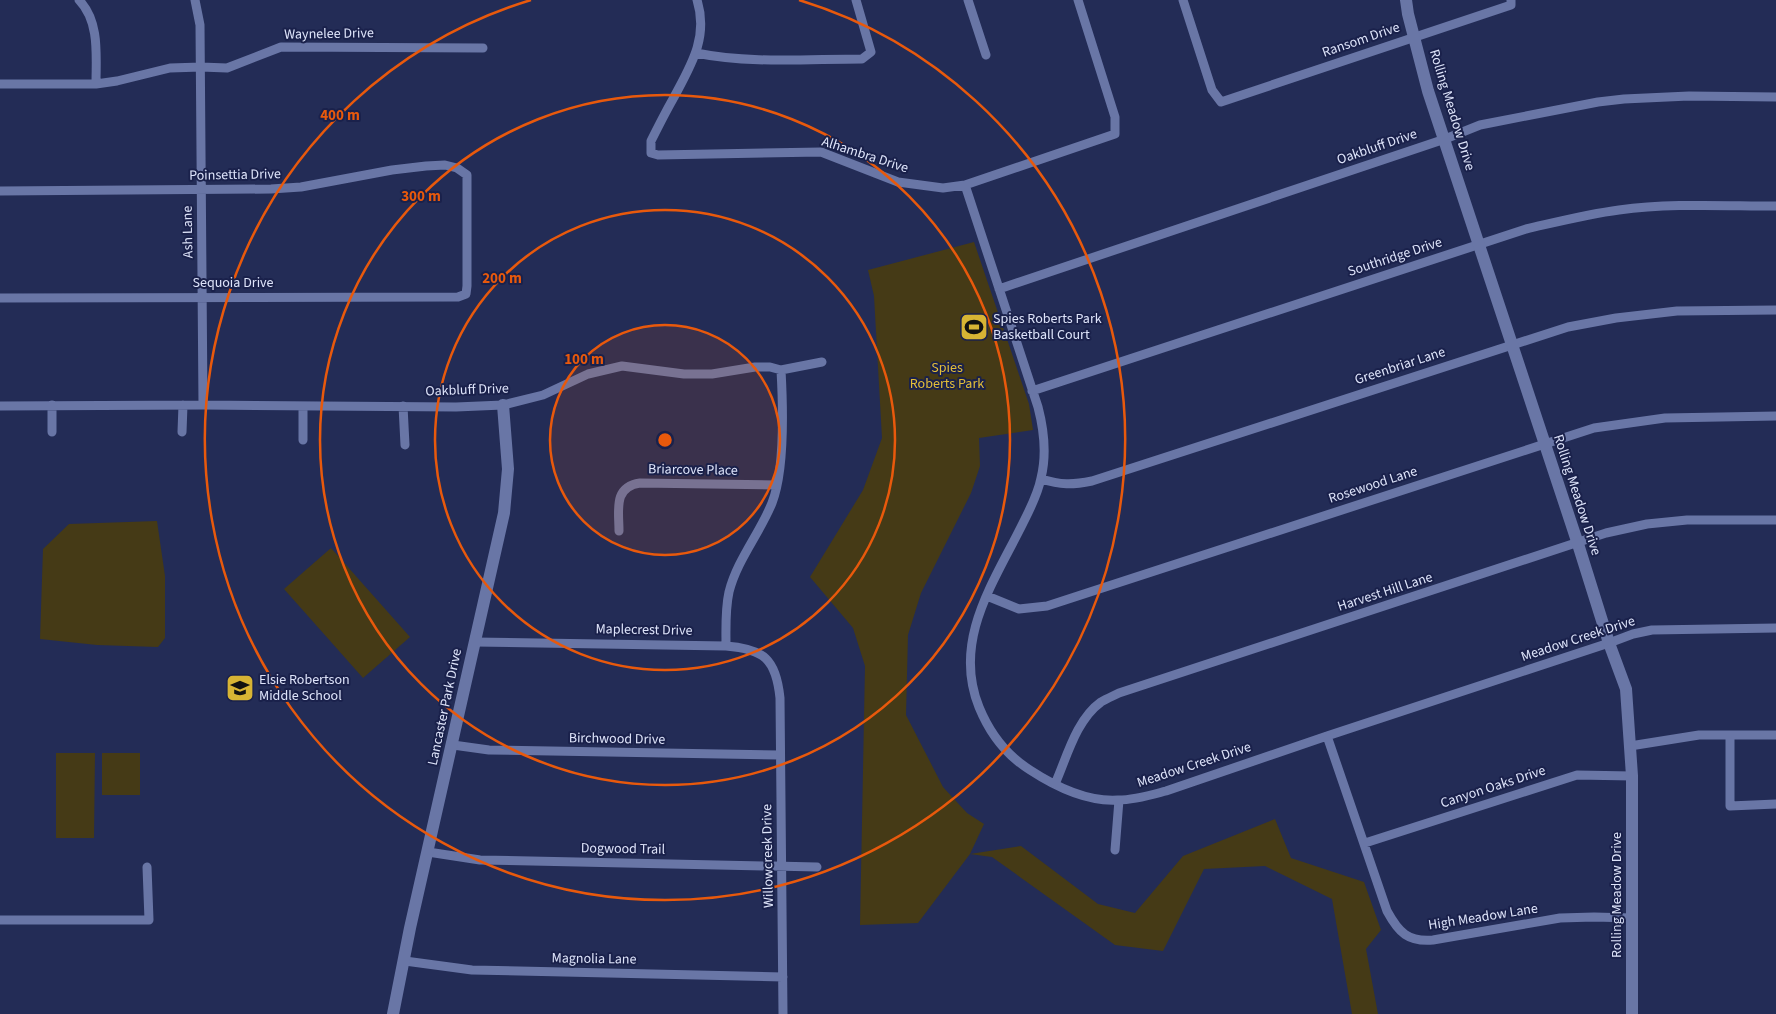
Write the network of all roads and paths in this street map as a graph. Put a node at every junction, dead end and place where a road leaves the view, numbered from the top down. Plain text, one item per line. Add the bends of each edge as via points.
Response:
1 (79, 0) edge
2 (195, 0) edge
3 (697, 0) edge
4 (856, 0) edge
5 (968, 0) edge
6 (1078, 0) edge
7 (1183, 0) edge
8 (1406, 0) edge
9 (1511, 2) edge
10 (1414, 37) junction
11 (483, 48) dead end
12 (696, 53) junction
13 (986, 56) dead end
14 (201, 67) junction
15 (0, 84) edge
16 (96, 84) junction
17 (1776, 97) edge
18 (1445, 139) junction
19 (965, 185) junction
20 (202, 190) junction
21 (0, 191) edge
22 (1776, 206) edge
23 (1480, 244) junction
24 (999, 289) junction
25 (466, 294) joint
26 (203, 297) junction
27 (0, 298) edge
28 (1776, 310) edge
29 (1512, 344) junction
30 (822, 362) dead end
31 (781, 370) junction
32 (1032, 391) junction
33 (52, 405) junction
34 (183, 405) junction
35 (203, 405) junction
36 (504, 405) junction
37 (0, 406) edge
38 (303, 406) junction
39 (403, 406) junction
40 (1776, 416) edge
41 (52, 432) dead end
42 (182, 432) dead end
43 (303, 440) dead end
44 (1544, 444) junction
45 (405, 445) dead end
46 (1041, 479) junction
47 (777, 485) junction
48 (1776, 520) edge
49 (619, 531) dead end
50 (1578, 544) junction
51 (987, 596) junction
52 (1776, 628) edge
53 (475, 642) junction
54 (1609, 643) junction
55 (726, 646) junction
56 (780, 698) joint
57 (1730, 735) junction
58 (1776, 735) edge
59 (1327, 736) junction
60 (453, 745) junction
61 (1630, 746) junction
62 (780, 755) junction
63 (1632, 776) junction
64 (1055, 784) junction
65 (1119, 800) junction
66 (1776, 804) edge
67 (1365, 843) junction
68 (1115, 850) dead end
69 (428, 852) junction
70 (782, 866) junction
71 (817, 866) dead end
72 (147, 867) dead end
73 (1632, 918) junction
74 (0, 920) edge
75 (405, 961) junction
76 (784, 977) junction
77 (393, 1014) edge
78 (783, 1014) edge
79 (1632, 1014) edge

1 - 16 street via 93,23
2 - 14 street, Ash Lane via 200,25
3 - 12 street via 701,11
4 - 12 street via 871,52 862,59 750,59
5 - 13 street
6 - 19 street, Alhambra Drive via 1116,117 1115,134
7 - 10 street, Ransom Drive via 1212,90 1221,102
8 - 10 street, Rolling Meadow Drive
9 - 10 street, Ransom Drive
10 - 18 street, Rolling Meadow Drive
11 - 14 street, Waynelee Drive via 281,47 227,68
12 - 19 street, Alhambra Drive via 651,141 651,153 820,152 898,182 943,188
14 - 16 street, Waynelee Drive via 170,68
14 - 20 street, Ash Lane
15 - 16 street, Waynelee Drive
17 - 18 street, Oakbluff Drive via 1689,96 1598,102 1480,125
18 - 23 street, Rolling Meadow Drive
18 - 24 street, Oakbluff Drive
19 - 24 street, Meadow Creek Drive
20 - 21 street, Poinsettia Drive
20 - 25 street, Poinsettia Drive via 271,190 392,170 445,165 457,168 467,175
20 - 26 street, Ash Lane
22 - 23 street, Southridge Drive via 1620,210 1526,229
23 - 29 street, Rolling Meadow Drive
23 - 32 street, Southridge Drive
24 - 32 street, Meadow Creek Drive
25 - 26 street, Sequoia Drive via 458,297
26 - 27 street, Sequoia Drive
26 - 35 street, Ash Lane
28 - 29 street, Greenbriar Lane via 1677,311 1616,318 1568,327
29 - 44 street, Rolling Meadow Drive
29 - 46 street, Greenbriar Lane via 1092,481 1060,484
30 - 31 street, Oakbluff Drive
31 - 36 street, Oakbluff Drive via 755,367 712,374 684,374 622,366 588,374 543,396
31 - 47 street via 782,426
32 - 46 street, Meadow Creek Drive via 1044,438
33 - 34 street, Oakbluff Drive
33 - 37 street, Oakbluff Drive
33 - 41 street
34 - 35 street, Oakbluff Drive
34 - 42 street
35 - 38 street, Oakbluff Drive
36 - 39 street, Oakbluff Drive via 456,408
36 - 53 street, Lancaster Park Drive via 508,469 504,513
38 - 39 street, Oakbluff Drive
38 - 43 street
39 - 45 street
40 - 44 street, Rosewood Lane via 1694,416 1631,422 1594,428
44 - 50 street, Rolling Meadow Drive
44 - 51 street, Rosewood Lane via 1047,606 1019,609
46 - 51 street, Meadow Creek Drive
47 - 49 street, Briarcove Place via 631,484 624,489 619,500
47 - 55 street via 730,591 726,609
48 - 50 street, Harvest Hill Lane via 1677,521 1620,530
50 - 54 street, Rolling Meadow Drive
50 - 64 street, Harvest Hill Lane via 1118,693 1090,712
51 - 64 street, Meadow Creek Drive via 974,628 970,651 970,670 977,702 986,724 1010,756
52 - 54 street, Meadow Creek Drive via 1652,630
53 - 55 street, Maplecrest Drive
53 - 60 street, Lancaster Park Drive
54 - 59 street, Meadow Creek Drive
54 - 61 street, Rolling Meadow Drive via 1626,689
55 - 56 street, Maplecrest Drive via 757,651 766,659 774,670
56 - 62 street, Willowcreek Drive
57 - 58 street
57 - 61 street via 1699,735
57 - 66 street via 1730,806
59 - 65 street, Meadow Creek Drive via 1166,791
59 - 67 street, High Meadow Lane
60 - 62 street, Birchwood Drive via 489,750
60 - 69 street, Lancaster Park Drive
61 - 63 street, Rolling Meadow Drive
62 - 70 street, Willowcreek Drive
63 - 67 street, Canyon Oaks Drive via 1577,775
63 - 73 street, Rolling Meadow Drive
64 - 65 street, Meadow Creek Drive via 1100,800
65 - 68 street
67 - 73 street, High Meadow Lane via 1387,912 1395,926 1410,938 1420,941 1560,918
69 - 70 street, Dogwood Trail via 480,860
69 - 75 street, Lancaster Park Drive
70 - 71 street, Dogwood Trail
70 - 76 street, Willowcreek Drive
72 - 74 street via 149,920
73 - 79 street, Rolling Meadow Drive
75 - 76 street, Magnolia Lane via 472,970
75 - 77 street, Lancaster Park Drive
76 - 78 street, Willowcreek Drive

